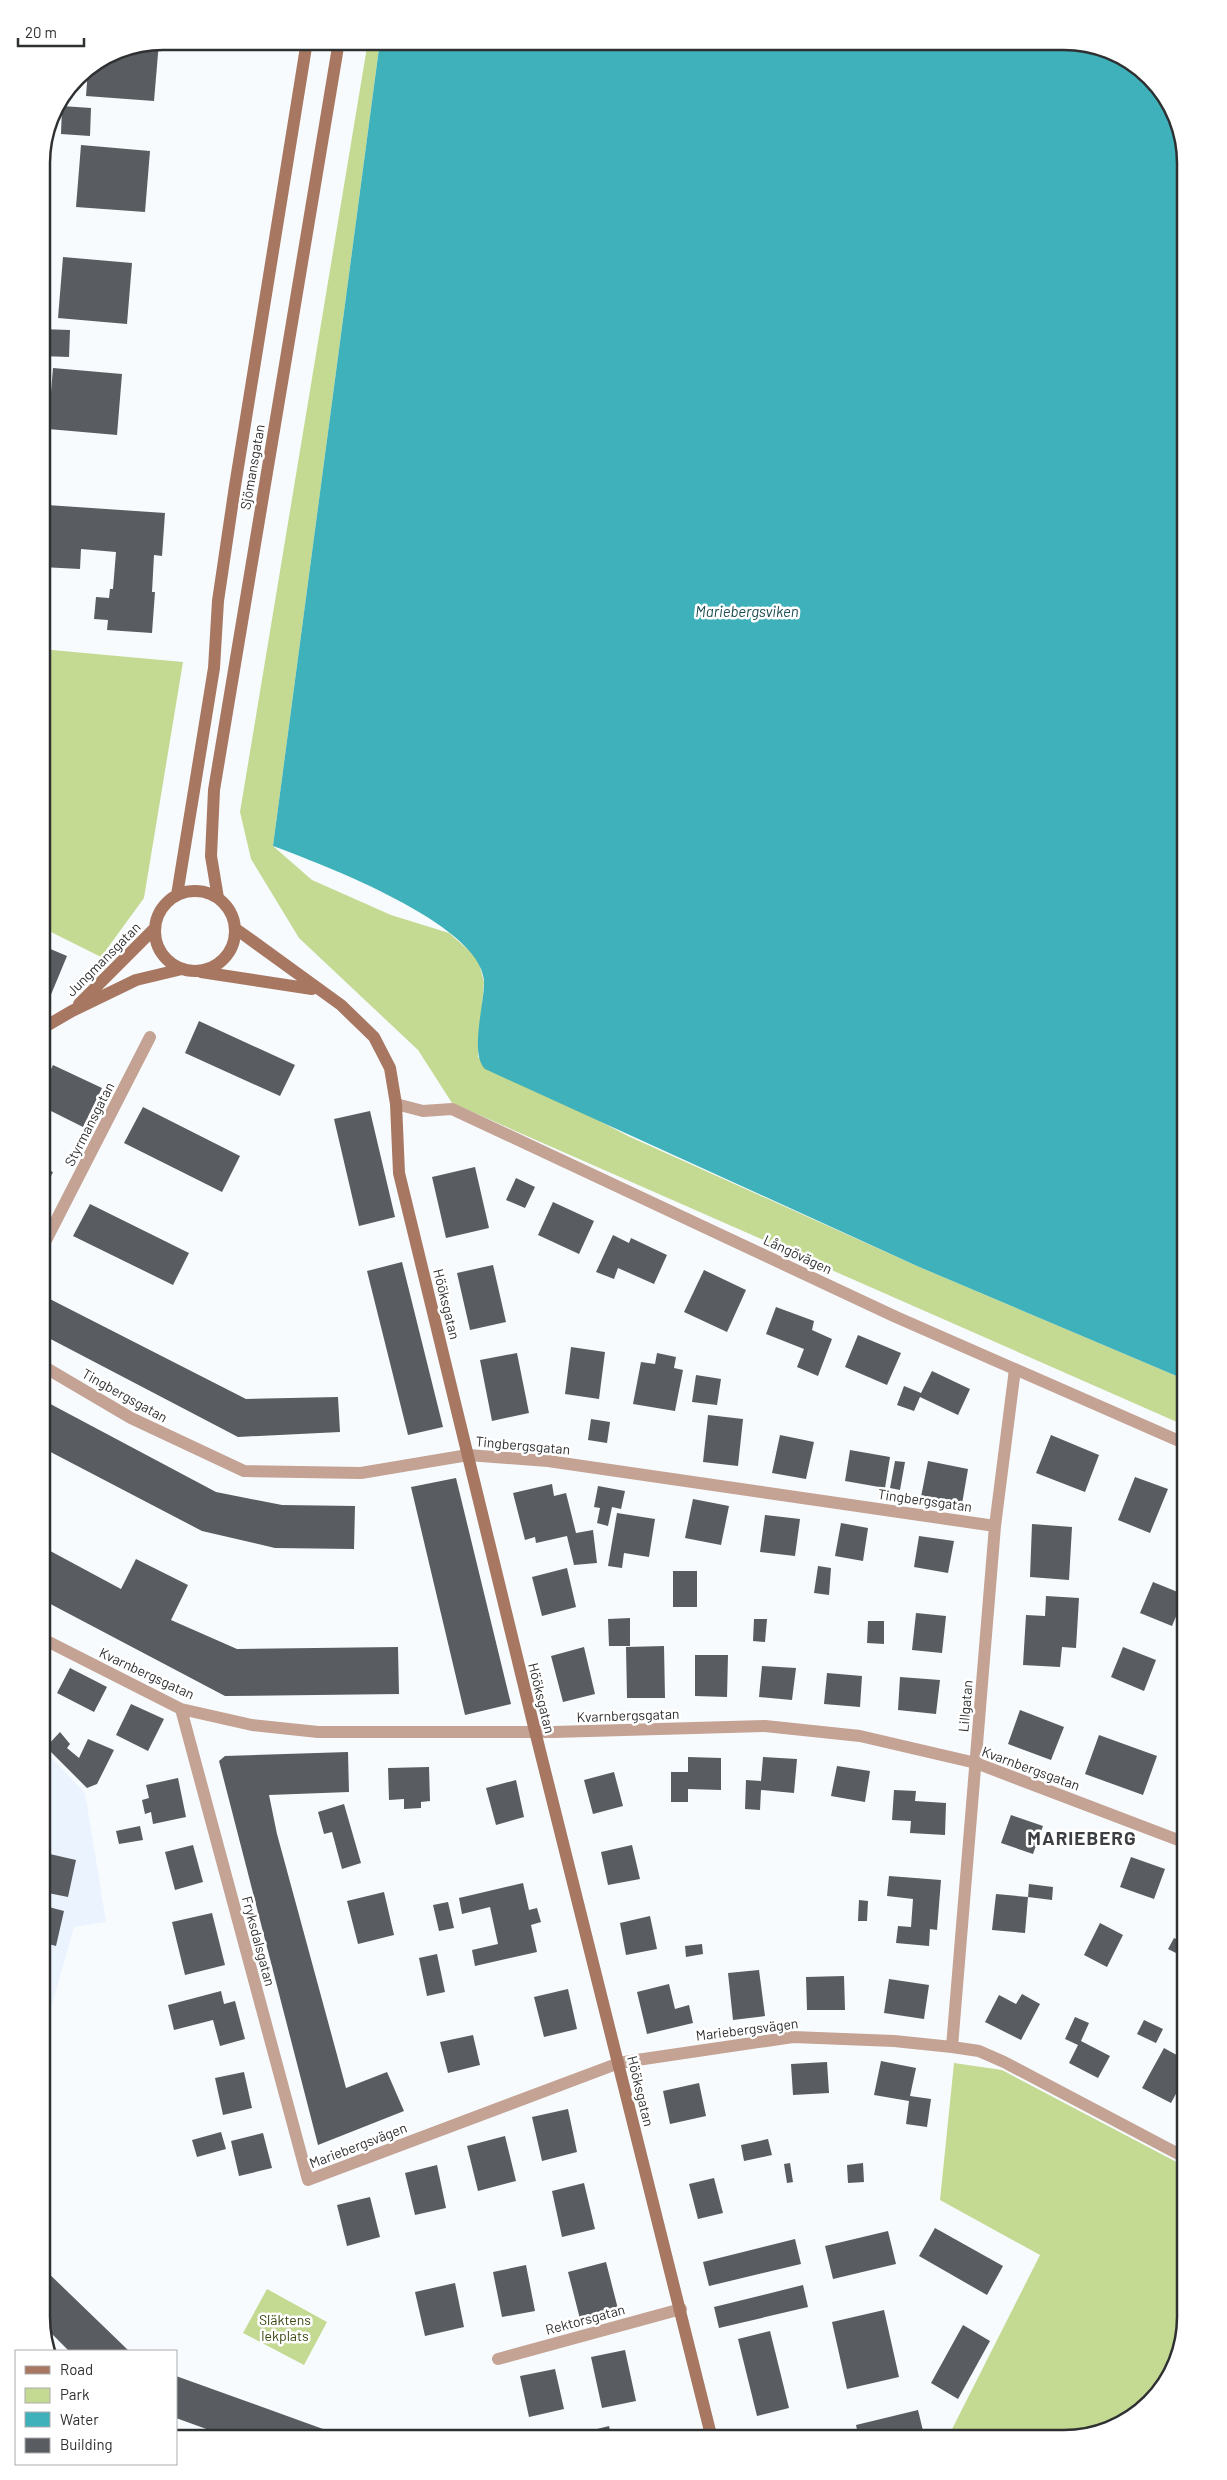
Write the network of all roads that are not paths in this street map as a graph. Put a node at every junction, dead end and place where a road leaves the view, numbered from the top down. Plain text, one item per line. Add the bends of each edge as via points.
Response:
1 (306, 50) edge
2 (337, 50) edge
3 (177, 895) junction
4 (218, 898) junction
5 (155, 928) junction
6 (236, 929) junction
7 (188, 970) junction
8 (316, 989) junction
9 (72, 1011) junction
10 (50, 1024) edge
11 (150, 1037) dead end
12 (396, 1104) junction
13 (50, 1232) edge
14 (1015, 1369) junction
15 (50, 1370) edge
16 (1177, 1440) edge
17 (468, 1454) junction
18 (995, 1526) junction
19 (50, 1643) edge
20 (181, 1709) junction
21 (535, 1731) junction
22 (976, 1763) junction
23 (1177, 1840) edge
24 (952, 2047) junction
25 (619, 2063) junction
26 (1177, 2153) edge
27 (308, 2180) joint
28 (681, 2309) junction
29 (498, 2359) dead end
30 (710, 2430) edge

1 - 3 street, Sjömansgatan via 233,496 218,601 214,668
2 - 4 street, Sjömansgatan via 214,790 211,856
3 - 4 street via 198,891
3 - 5 street via 158,914
4 - 6 street via 231,914
5 - 7 street via 165,957
5 - 9 street, Jungmansgatan
6 - 7 street via 232,945 216,965
6 - 8 street, Hööksgatan
7 - 8 street, Hööksgatan
7 - 9 street, Jungmansgatan via 136,980
8 - 12 street, Hööksgatan via 341,1005 374,1037 390,1068
9 - 10 street, Jungmansgatan
11 - 13 street, Styrmansgatan
12 - 14 street, Långövägen via 424,1111 452,1109
12 - 17 street, Hööksgatan via 399,1173
14 - 16 street, Långövägen
14 - 18 street, Lillgatan
15 - 17 street, Tingbergsgatan via 131,1418 244,1471 361,1473
17 - 18 street, Tingbergsgatan via 548,1461
17 - 21 street, Hööksgatan
18 - 22 street, Lillgatan
19 - 20 street, Kvarnbergsgatan
20 - 21 street, Kvarnbergsgatan via 252,1725 318,1732
20 - 27 street, Fryksdalsgatan
21 - 22 street, Kvarnbergsgatan via 765,1726 860,1736
21 - 25 street, Hööksgatan
22 - 23 street, Kvarnbergsgatan
22 - 24 street, Lillgatan
24 - 25 street, Mariebergsvägen via 793,2037
24 - 26 street, Mariebergsvägen via 979,2051 1004,2062
25 - 27 street, Mariebergsvägen
25 - 28 street, Hööksgatan
28 - 29 street, Rektorsgatan
28 - 30 street, Hööksgatan

